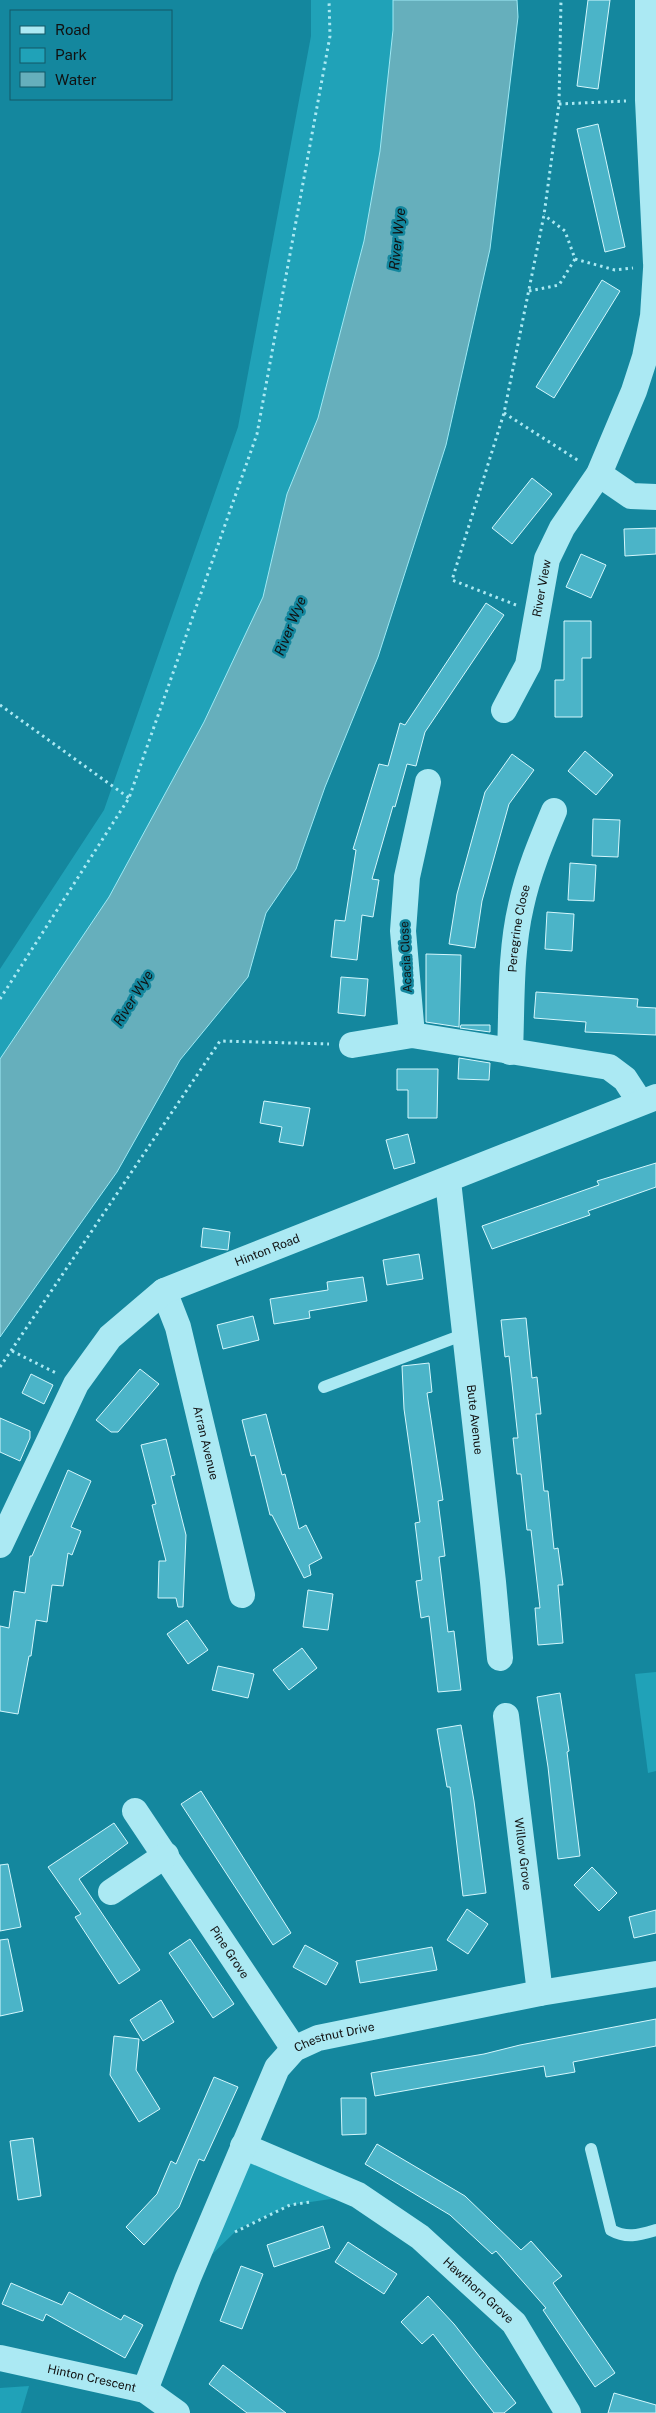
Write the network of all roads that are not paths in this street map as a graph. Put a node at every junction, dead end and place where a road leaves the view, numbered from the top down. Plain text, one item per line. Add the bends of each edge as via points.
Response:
1 (648, 0) edge
2 (650, 267) edge
3 (599, 474) junction
4 (656, 497) edge
5 (504, 710) dead end
6 (428, 782) dead end
7 (554, 811) dead end
8 (412, 1035) junction
9 (352, 1045) road end
10 (510, 1052) junction
11 (648, 1100) edge
12 (448, 1181) junction
13 (164, 1291) junction
14 (465, 1334) junction
15 (324, 1387) dead end
16 (0, 1545) edge
17 (242, 1595) dead end
18 (500, 1658) dead end
19 (506, 1716) dead end
20 (135, 1810) dead end
21 (166, 1855) junction
22 (111, 1892) dead end
23 (656, 1974) edge
24 (540, 1993) junction
25 (294, 2049) junction
26 (243, 2146) junction
27 (591, 2149) dead end
28 (656, 2230) edge
29 (0, 2358) edge
30 (145, 2390) junction
31 (177, 2413) edge
32 (568, 2413) edge

1 - 2 street, River View
2 - 3 street, River View via 653,316 645,357
3 - 4 street via 631,496
3 - 5 street, River View via 562,528 547,559 528,665
6 - 8 street, Acacia Close via 406,877 403,931
7 - 10 street, Peregrine Close via 520,906 514,955
8 - 9 street
8 - 10 street
10 - 11 street via 609,1067
11 - 12 street, Hinton Road
12 - 13 street, Hinton Road
12 - 14 street, Bute Avenue
13 - 16 street, Hinton Road via 110,1336 76,1384
13 - 17 street, Arran Avenue via 178,1327
14 - 15 lane
14 - 18 street, Bute Avenue
19 - 24 street, Willow Grove
20 - 21 street, Pine Grove
21 - 22 street
21 - 25 street, Pine Grove
23 - 24 street, Chestnut Drive
24 - 25 street, Chestnut Drive via 318,2038
25 - 26 street, Chestnut Drive via 277,2068
26 - 30 street, Chestnut Drive
26 - 32 street, Hawthorn Grove via 358,2195 420,2237 514,2323
27 - 28 lane via 611,2230 621,2236 631,2236
29 - 30 street, Hinton Crescent
30 - 31 street, Hinton Crescent

